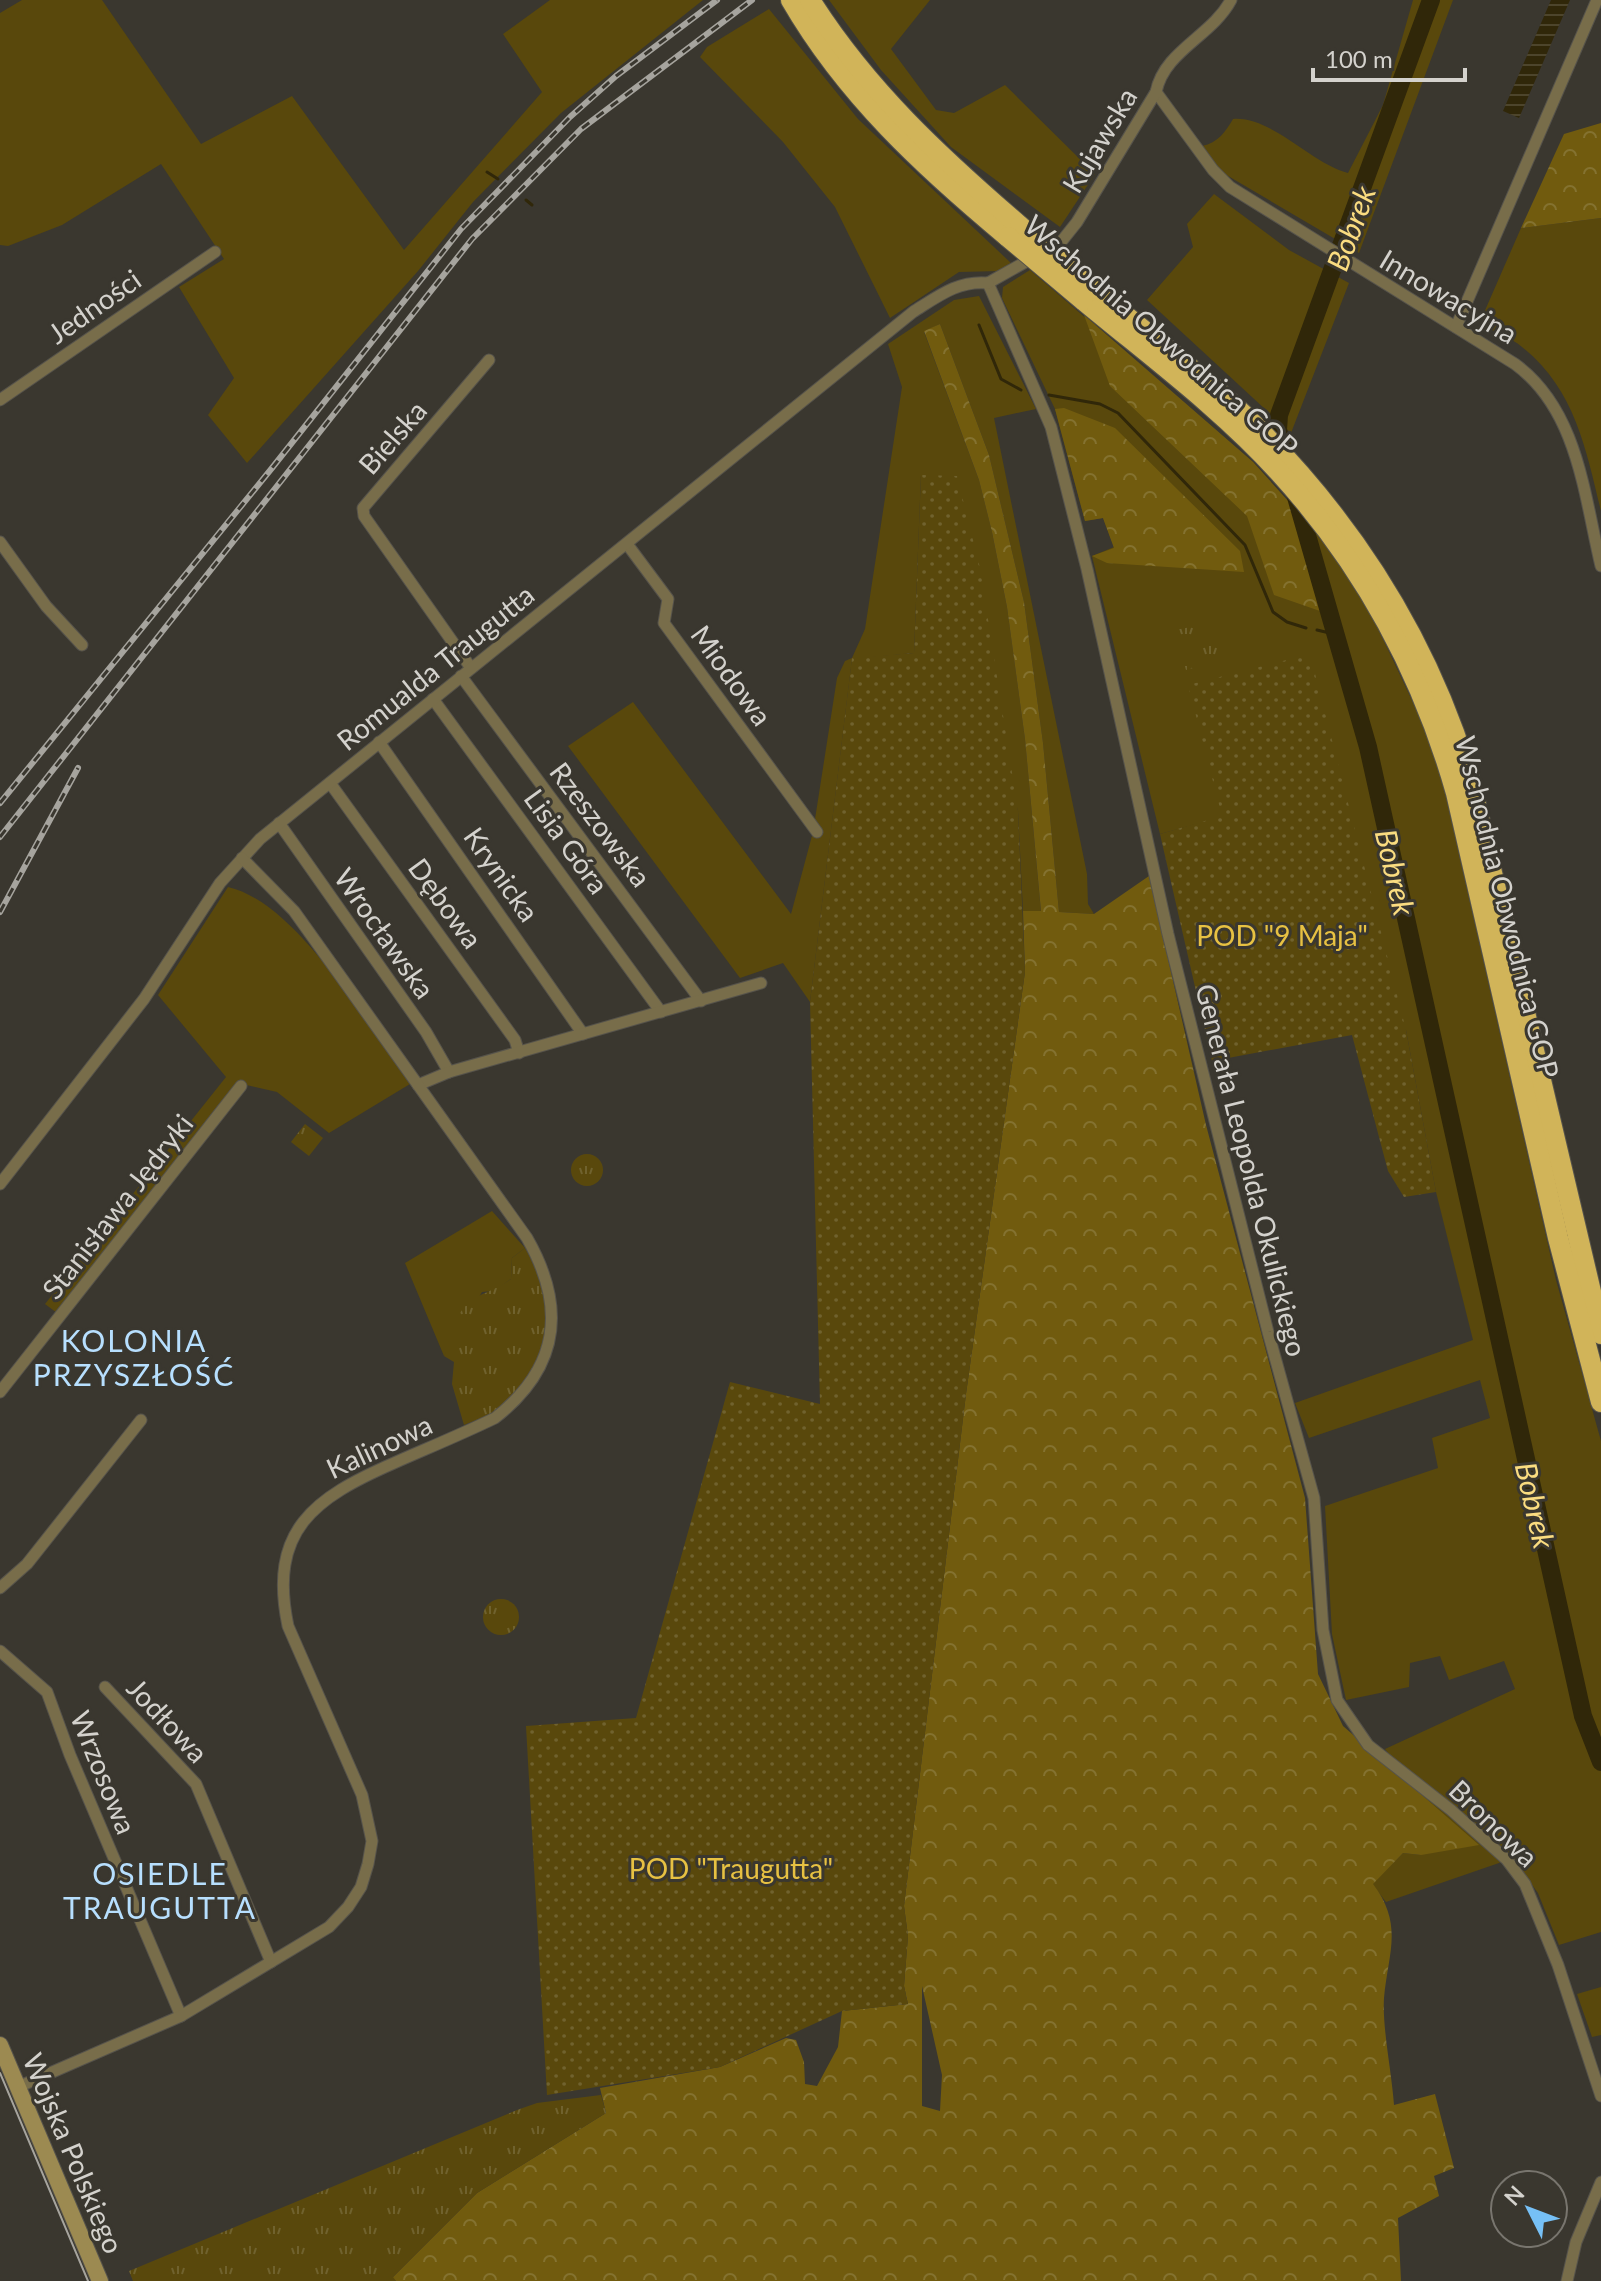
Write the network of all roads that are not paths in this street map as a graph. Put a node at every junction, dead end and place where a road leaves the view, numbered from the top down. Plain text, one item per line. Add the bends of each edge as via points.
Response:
1 (1231, 0) edge
2 (1597, 0) edge
3 (798, 1) edge
4 (1156, 92) junction
5 (215, 252) dead end
6 (988, 283) junction
7 (1090, 296) junction
8 (1456, 327) junction
9 (489, 360) dead end
10 (0, 400) edge
11 (0, 542) edge
12 (627, 544) junction
13 (1601, 566) edge
14 (82, 645) dead end
15 (471, 668) junction
16 (461, 676) junction
17 (433, 699) junction
18 (379, 742) junction
19 (330, 783) junction
20 (279, 823) junction
21 (817, 832) dead end
22 (242, 858) junction
23 (761, 983) dead end
24 (701, 1001) junction
25 (661, 1012) junction
26 (583, 1034) junction
27 (519, 1053) junction
28 (449, 1072) junction
29 (418, 1085) junction
30 (241, 1086) dead end
31 (0, 1184) edge
32 (1569, 1208) junction
33 (1601, 1293) edge
34 (1601, 1334) edge
35 (0, 1392) edge
36 (1601, 1402) edge
37 (141, 1420) dead end
38 (0, 1588) edge
39 (0, 1651) edge
40 (105, 1687) dead end
41 (1368, 1745) joint
42 (271, 1962) junction
43 (181, 2016) junction
44 (0, 2045) edge
45 (18, 2087) junction
46 (1601, 2096) edge
47 (1601, 2182) edge
48 (100, 2281) edge
49 (1567, 2281) edge

1 - 4 street, Kujawska via 1177,55 1158,79
2 - 8 street
3 - 7 highway, Wschodnia Obwodnica GOP, bridge via 903,122 1014,231
4 - 6 street, Kujawska via 1061,242
4 - 8 street, Innowacyjna via 1230,187
5 - 10 street, Jedności
6 - 12 street, Romualda Traugutta via 972,281 952,288 913,312
6 - 41 street, Generała Leopolda Okulickiego via 1051,427 1168,934 1314,1498 1328,1668 1337,1700
7 - 32 highway, Wschodnia Obwodnica GOP via 1243,415 1335,512 1405,619 1462,753
7 - 36 highway, Wschodnia Obwodnica GOP via 1254,447 1332,535 1400,647 1444,752
8 - 13 street, Innowacyjna via 1525,371 1555,404 1571,443
9 - 15 street, Bielska via 363,508
11 - 14 street
12 - 15 street, Romualda Traugutta
12 - 21 street, Miodowa via 668,599 664,623
15 - 16 street, Romualda Traugutta
16 - 17 street, Romualda Traugutta
16 - 24 street, Rzeszowska
17 - 18 street, Romualda Traugutta
17 - 25 street, Lisia Góra
18 - 19 street, Romualda Traugutta
18 - 26 street, Krynicka
19 - 20 street, Romualda Traugutta
19 - 27 street, Dębowa via 515,1040
20 - 22 street, Romualda Traugutta
20 - 28 street, Wrocławska
22 - 29 street, Kalinowa via 294,911
22 - 31 street, Romualda Traugutta via 144,999
23 - 24 street
24 - 25 street
25 - 26 street
26 - 27 street
27 - 28 street
28 - 29 street
29 - 42 street, Kalinowa via 541,1263 549,1287 550,1335 533,1383 516,1402 495,1418 338,1490 310,1510 290,1542 283,1575 288,1626 362,1795 372,1841 361,1887 348,1907 329,1927
30 - 35 street, Stanisława Jędryki
32 - 33 highway
32 - 34 highway, Wschodnia Obwodnica GOP
37 - 38 street via 27,1564
39 - 43 street, Wrzosowa via 47,1692
40 - 42 street, Jodłowa via 196,1784
41 - 46 street, Bronowa via 1451,1810 1507,1860 1525,1884
42 - 43 street, Kalinowa
43 - 45 street, Kalinowa
44 - 45 main road, Wojska Polskiego
45 - 48 main road, Wojska Polskiego
47 - 49 street via 1576,2242

